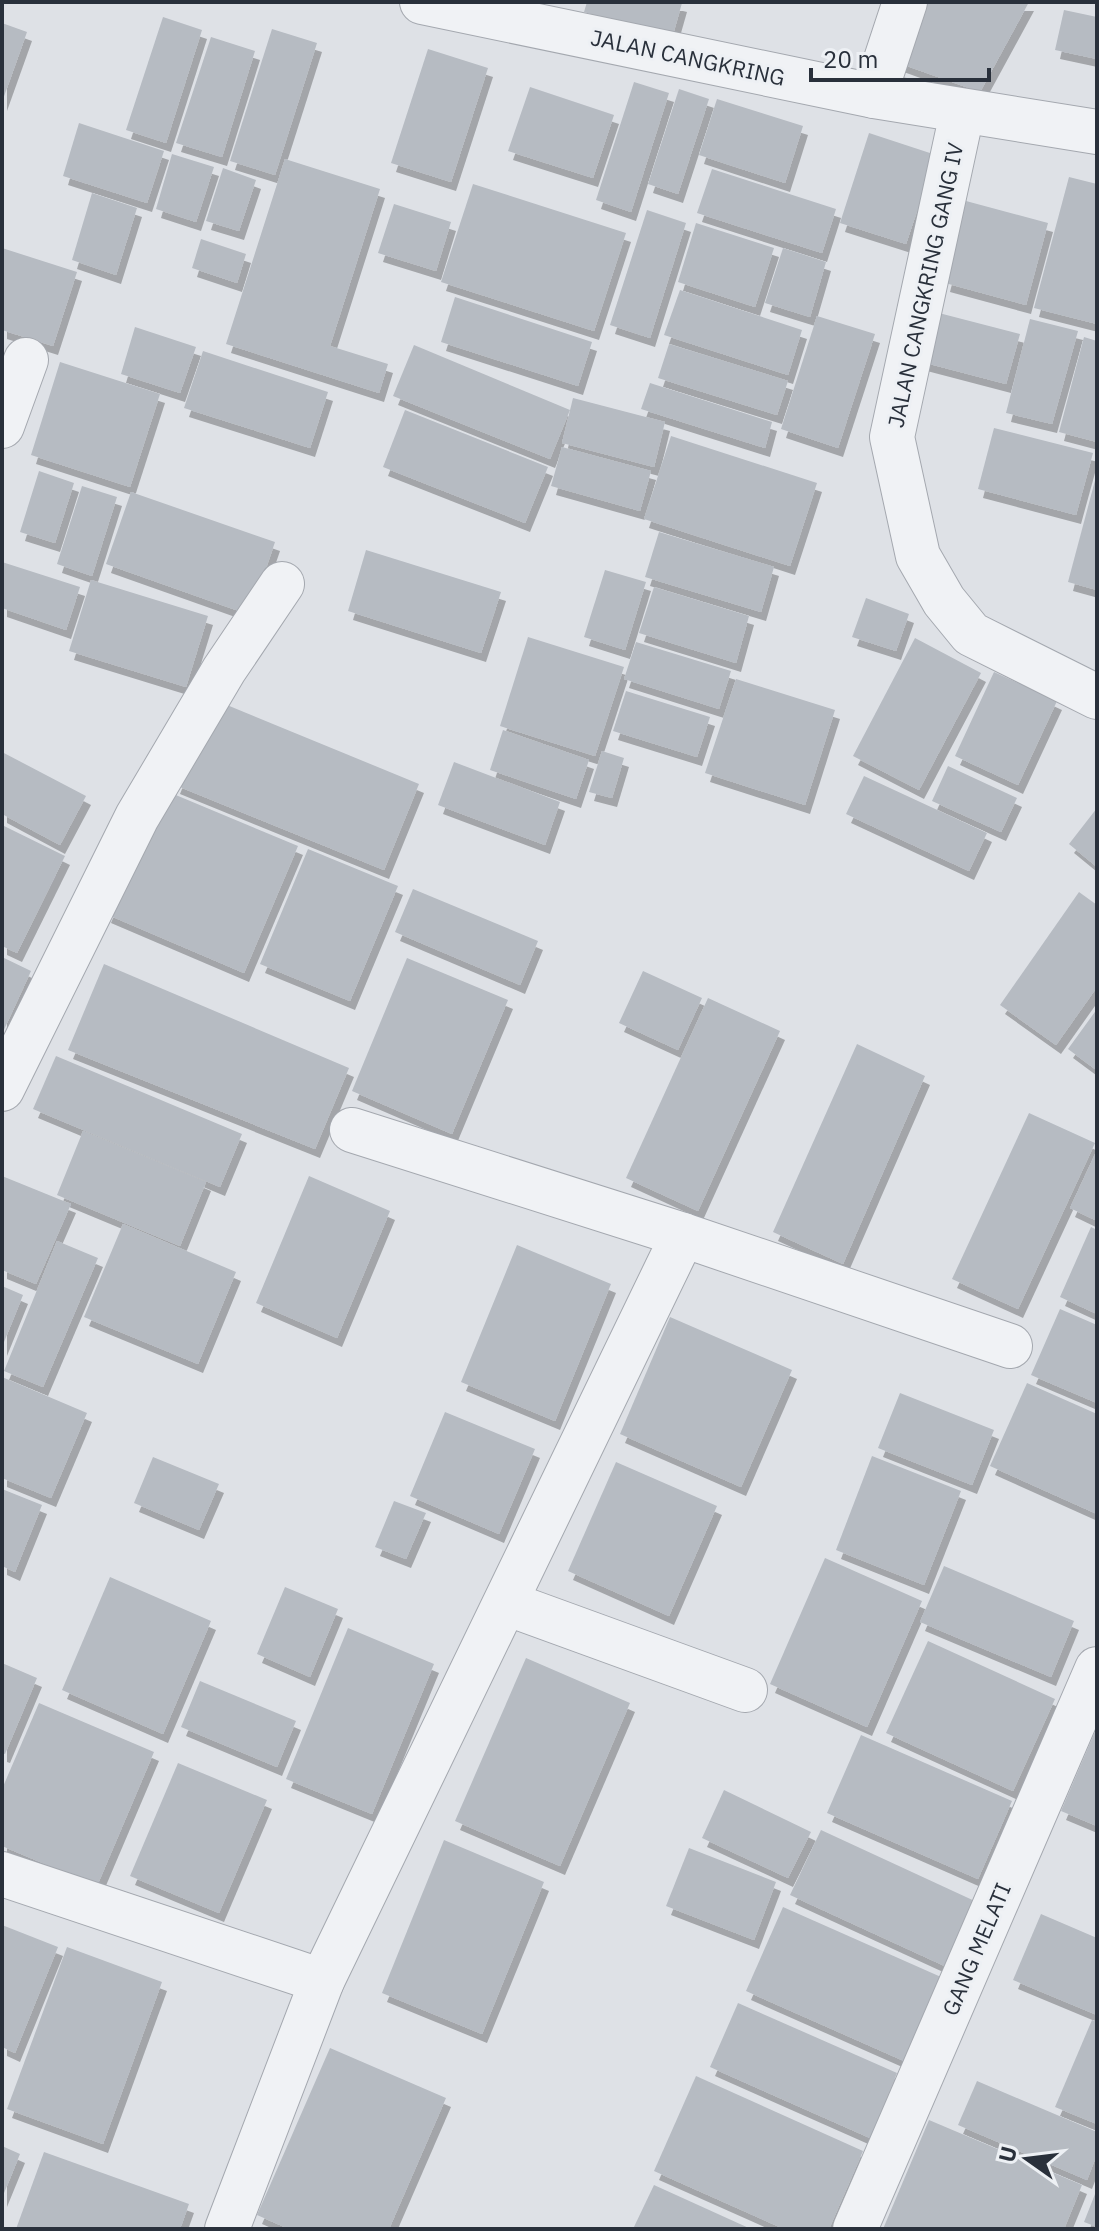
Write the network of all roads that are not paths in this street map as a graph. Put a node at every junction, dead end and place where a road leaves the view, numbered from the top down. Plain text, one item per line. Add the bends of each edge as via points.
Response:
1 (422, 2) edge
2 (905, 2) edge
3 (874, 96) junction
4 (962, 113) junction
5 (1097, 132) edge
6 (26, 360) dead end
7 (2, 426) edge
8 (282, 584) dead end
9 (1097, 697) edge
10 (5, 1075) edge
11 (352, 1130) dead end
12 (683, 1235) junction
13 (1010, 1346) dead end
14 (506, 1603) junction
15 (1097, 1669) edge
16 (745, 1690) dead end
17 (2, 1874) edge
18 (322, 1981) junction
19 (227, 2229) edge
20 (855, 2229) edge

1 - 3 street, JALAN CANGKRING
2 - 3 street
3 - 4 street, JALAN CANGKRING
4 - 5 street, JALAN CANGKRING
4 - 9 street, JALAN CANGKRING GANG IV via 892,437 918,556 971,634
6 - 7 street
8 - 10 street via 137,817
11 - 12 street
12 - 13 street
12 - 14 street
14 - 16 street
14 - 18 street
15 - 20 street, GANG MELATI
17 - 18 street
18 - 19 street

